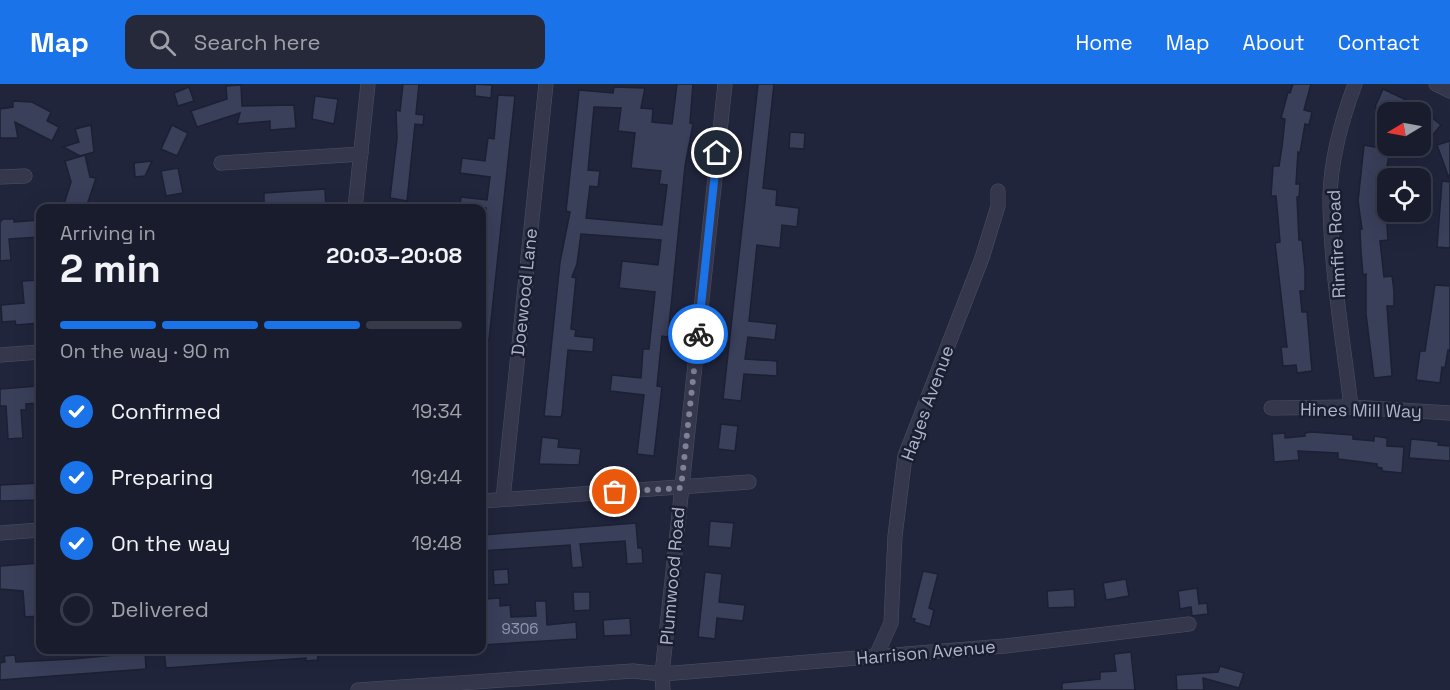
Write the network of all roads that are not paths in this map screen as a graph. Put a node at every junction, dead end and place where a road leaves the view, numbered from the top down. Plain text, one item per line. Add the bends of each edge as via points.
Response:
1 (368, 84) edge
2 (546, 84) edge
3 (724, 84) edge
4 (1355, 84) edge
5 (1436, 84) edge
6 (1450, 91) edge
7 (361, 154) junction
8 (221, 163) dead end
9 (25, 176) dead end
10 (0, 177) edge
11 (998, 191) dead end
12 (355, 204) edge
13 (36, 352) edge
14 (0, 355) edge
15 (1351, 407) junction
16 (1271, 408) dead end
17 (1450, 413) edge
18 (749, 482) dead end
19 (681, 488) junction
20 (503, 499) junction
21 (486, 501) edge
22 (36, 530) edge
23 (0, 532) edge
24 (1189, 624) dead end
25 (876, 656) junction
26 (662, 674) junction
27 (358, 690) edge
28 (663, 690) edge

1 - 7 street
2 - 20 street, Doewood Lane
3 - 19 street, Plumwood Road
4 - 15 street, Rimfire Road via 1337,143 1330,195
5 - 6 street
7 - 8 street
7 - 12 street
9 - 10 street
11 - 25 street, Hayes Avenue via 998,206 982,258 905,456 895,536 891,623
13 - 14 street
15 - 16 street, Hines Mill Way
15 - 17 street, Hines Mill Way
18 - 19 street
19 - 20 street
19 - 26 street, Plumwood Road
20 - 21 street
22 - 23 street
24 - 25 street, Harrison Avenue via 1005,646
25 - 26 street, Harrison Avenue
26 - 27 street, Harrison Avenue via 633,671
26 - 28 street, Plumwood Road

